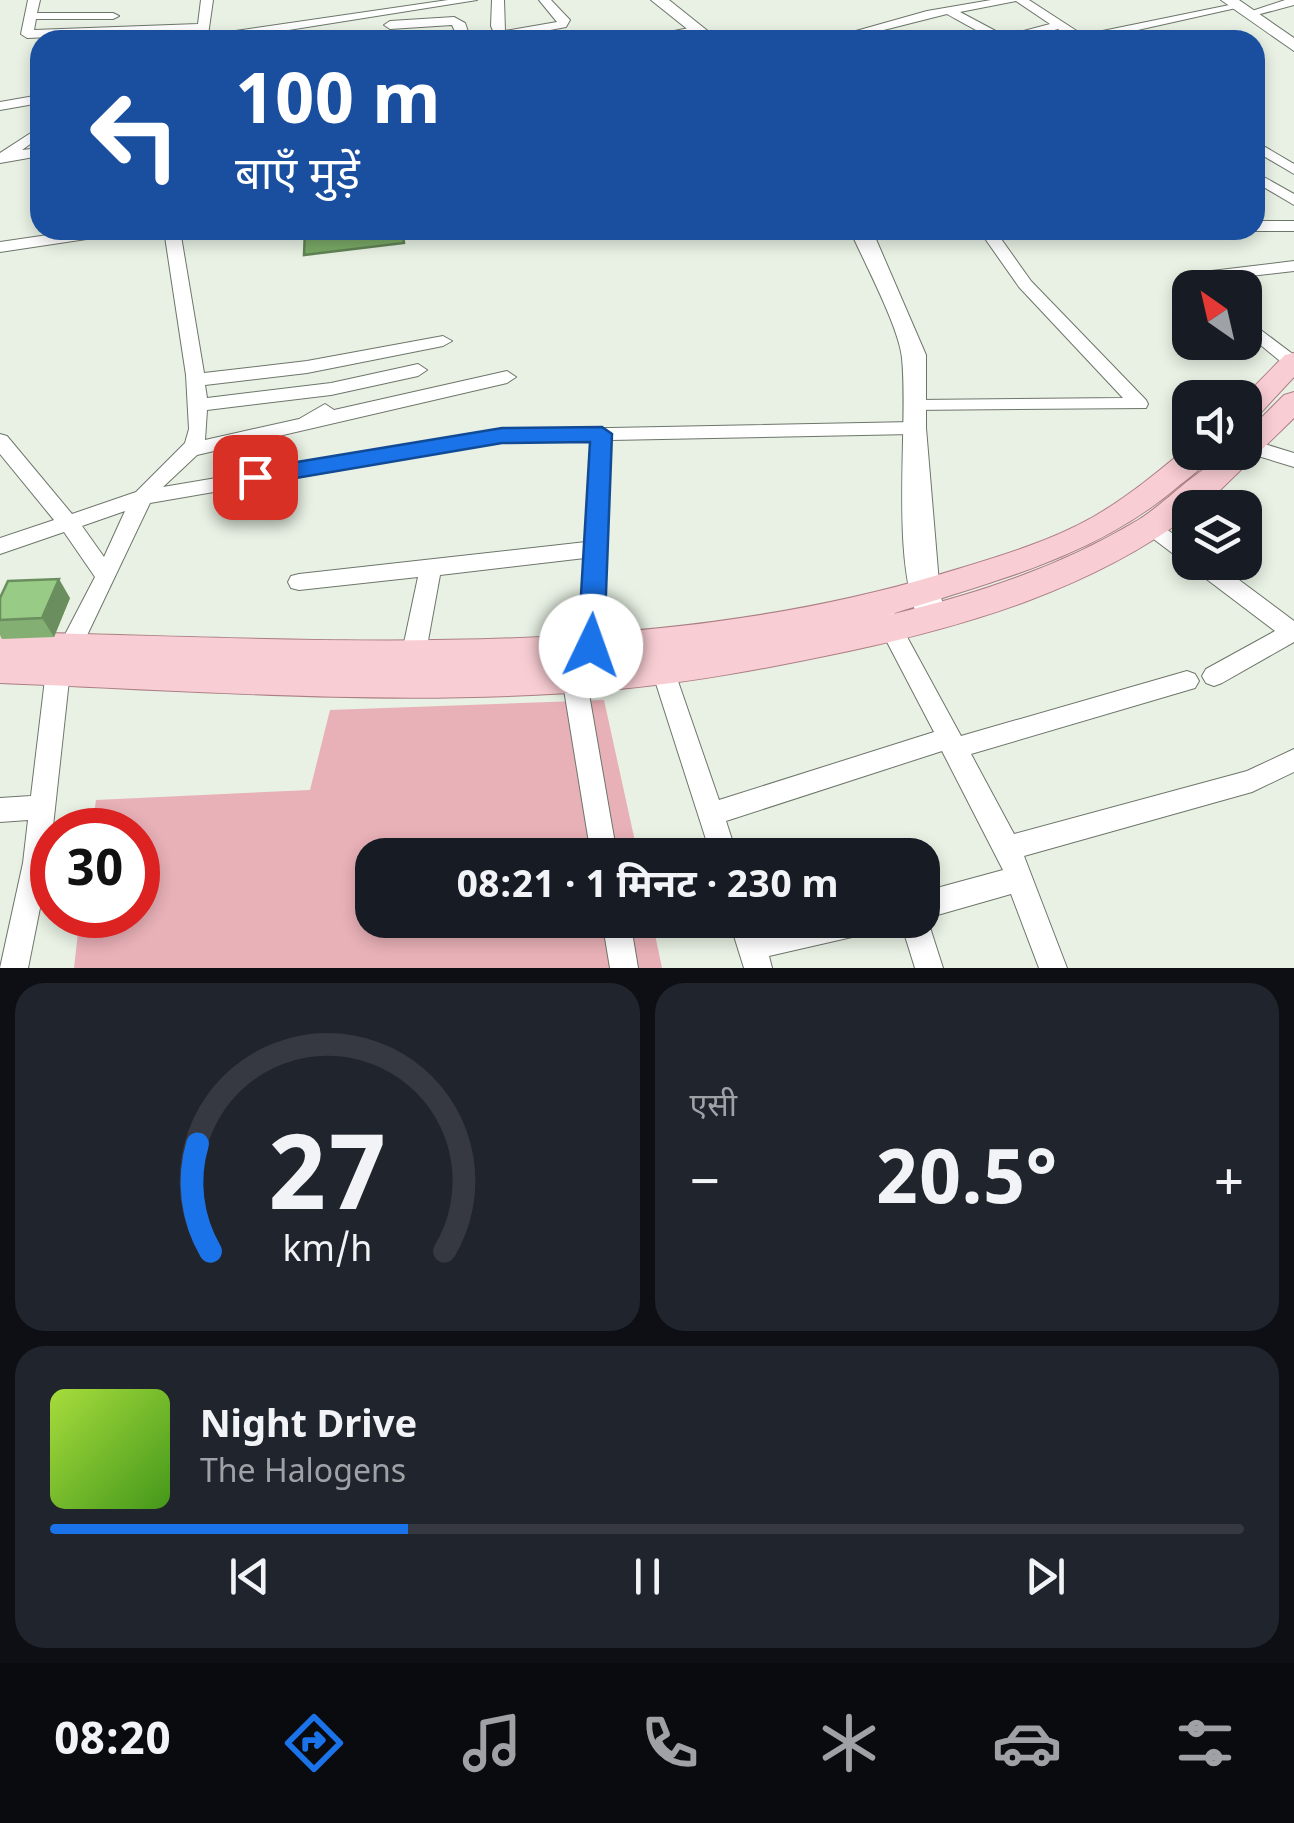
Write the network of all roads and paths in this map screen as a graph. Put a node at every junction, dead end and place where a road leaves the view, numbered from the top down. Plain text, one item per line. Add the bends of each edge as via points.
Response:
1 (34, 0) edge
2 (121, 0) edge
3 (207, 0) edge
4 (471, 0) edge
5 (498, 0) edge
6 (546, 0) edge
7 (659, 0) edge
8 (1011, 0) edge
9 (1021, 0) edge
10 (1294, 1) edge
11 (1239, 7) edge
12 (948, 10) junction
13 (33, 16) junction
14 (113, 16) junction
15 (438, 22) junction
16 (379, 26) junction
17 (1058, 26) junction
18 (202, 27) joint
19 (105, 30) edge
20 (143, 30) edge
21 (269, 30) edge
22 (357, 30) edge
23 (380, 30) edge
24 (440, 30) edge
25 (462, 30) edge
26 (500, 30) edge
27 (537, 30) edge
28 (698, 30) edge
29 (869, 30) edge
30 (986, 30) edge
31 (1043, 30) edge
32 (1065, 30) edge
33 (1130, 30) edge
34 (30, 34) edge
35 (1291, 41) edge
36 (30, 101) edge
37 (0, 106) edge
38 (30, 138) edge
39 (1265, 152) edge
40 (30, 153) edge
41 (2, 157) edge
42 (1294, 170) edge
43 (1265, 181) edge
44 (1265, 193) edge
45 (1290, 194) edge
46 (1265, 226) edge
47 (1294, 226) edge
48 (50, 240) edge
49 (174, 240) edge
50 (865, 240) edge
51 (993, 240) edge
52 (0, 248) edge
53 (1294, 266) edge
54 (1261, 270) edge
55 (1262, 337) edge
56 (443, 341) dead end
57 (1293, 362) edge
58 (418, 370) dead end
59 (507, 377) dead end
60 (196, 380) junction
61 (331, 389) junction
62 (1262, 394) edge
63 (201, 404) junction
64 (1289, 414) edge
65 (914, 417) junction
66 (317, 420) junction
67 (602, 434) junction
68 (1262, 436) edge
69 (0, 441) edge
70 (190, 450) junction
71 (1262, 453) edge
72 (1294, 460) edge
73 (1176, 470) edge
74 (1225, 470) edge
75 (144, 496) junction
76 (70, 524) junction
77 (1154, 530) junction
78 (1172, 543) edge
79 (0, 546) edge
80 (596, 549) junction
81 (430, 569) junction
82 (106, 576) junction
83 (1223, 580) edge
84 (299, 582) dead end
85 (930, 608) junction
86 (885, 618) junction
87 (1294, 632) edge
88 (0, 646) edge
89 (413, 657) junction
90 (578, 657) junction
91 (63, 659) junction
92 (663, 668) junction
93 (0, 669) edge
94 (1214, 676) dead end
95 (1187, 681) dead end
96 (950, 744) junction
97 (1294, 760) edge
98 (41, 806) junction
99 (0, 810) edge
100 (712, 814) junction
101 (602, 838) edge
102 (719, 838) edge
103 (1008, 848) junction
104 (1020, 878) junction
105 (940, 901) edge
106 (619, 938) edge
107 (783, 938) edge
108 (919, 938) edge
109 (10, 940) edge
110 (751, 945) edge
111 (14, 968) edge
112 (624, 968) edge
113 (928, 968) edge
114 (1053, 968) edge

1 - 13 street
2 - 14 street
3 - 18 street
4 - 21 street
5 - 26 street
6 - 27 street via 564,20
7 - 28 street
8 - 12 street
9 - 17 street
10 - 11 street
11 - 33 street
11 - 35 street
12 - 29 street
12 - 30 street
13 - 14 street
13 - 34 street
14 - 19 street
15 - 16 street
15 - 24 street
15 - 25 street via 458,22
16 - 22 street
16 - 23 street
17 - 31 street
17 - 32 street
18 - 20 street
36 - 37 street
38 - 41 street
39 - 42 street
40 - 41 street
43 - 45 street
44 - 45 street
46 - 47 street
48 - 52 street
49 - 60 street
50 - 65 street via 914,355
51 - 65 street via 1025,284 1139,404
53 - 54 street
55 - 57 street
56 - 60 street via 307,368
57 - 62 main road
58 - 61 street
59 - 66 street
60 - 63 street
61 - 63 street
61 - 66 street
63 - 70 street
64 - 68 main road
65 - 67 street
65 - 85 street
66 - 70 street
67 - 75 street via 488,438
67 - 80 street
69 - 76 street
70 - 75 street
71 - 72 street
73 - 85 main road via 1103,526
74 - 77 main road
75 - 76 street
75 - 82 street
76 - 79 street
76 - 82 street
77 - 78 street
77 - 85 main road via 1065,574
80 - 81 street
80 - 90 street
81 - 84 street
81 - 89 street
82 - 91 street
83 - 87 street
85 - 86 main road
86 - 90 main road
86 - 92 main road
86 - 96 street
87 - 94 street
88 - 91 main road
89 - 90 main road
89 - 91 main road
90 - 91 main road via 297,678
90 - 92 main road
90 - 101 street
91 - 93 main road
91 - 98 street
92 - 100 street
95 - 96 street
96 - 100 street
96 - 103 street
97 - 103 street via 1252,781
98 - 99 street
98 - 109 street via 36,864
100 - 102 street
103 - 104 street
104 - 105 street
104 - 114 street
106 - 112 street
107 - 110 street
108 - 113 street
109 - 111 street

